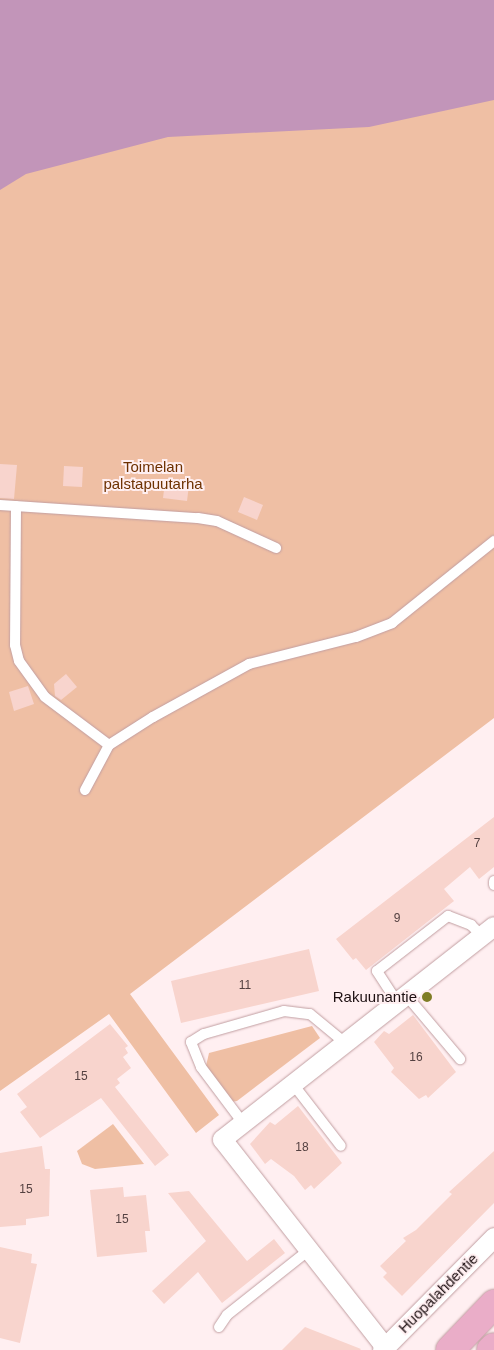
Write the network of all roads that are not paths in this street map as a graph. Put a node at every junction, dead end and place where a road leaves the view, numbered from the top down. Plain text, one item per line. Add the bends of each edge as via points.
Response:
1 (0, 505) edge
2 (16, 506) junction
3 (494, 541) edge
4 (276, 548) dead end
5 (109, 744) junction
6 (85, 790) dead end
7 (488, 931) edge
8 (402, 999) junction
9 (345, 1043) junction
10 (460, 1059) dead end
11 (293, 1084) junction
12 (243, 1123) junction
13 (341, 1146) dead end
14 (494, 1237) edge
15 (309, 1250) junction
16 (494, 1304) edge
17 (219, 1327) dead end
18 (494, 1346) edge
19 (384, 1349) edge
20 (450, 1350) edge
21 (491, 1350) edge

1 - 2 lane
2 - 4 lane via 217,521
2 - 5 lane via 15,645 19,661 45,697
3 - 5 lane via 392,623 356,638 250,664 207,684
5 - 6 lane
7 - 8 street
7 - 8 lane via 448,916 377,971
8 - 9 street
8 - 10 lane
9 - 11 street
9 - 12 lane via 310,1014 284,1011 204,1034 190,1042 201,1067
11 - 12 street
11 - 13 lane
12 - 15 street via 222,1139
14 - 19 street, Huopalahdentie
15 - 17 lane via 227,1315
15 - 19 street
16 - 20 main road
18 - 21 main road

